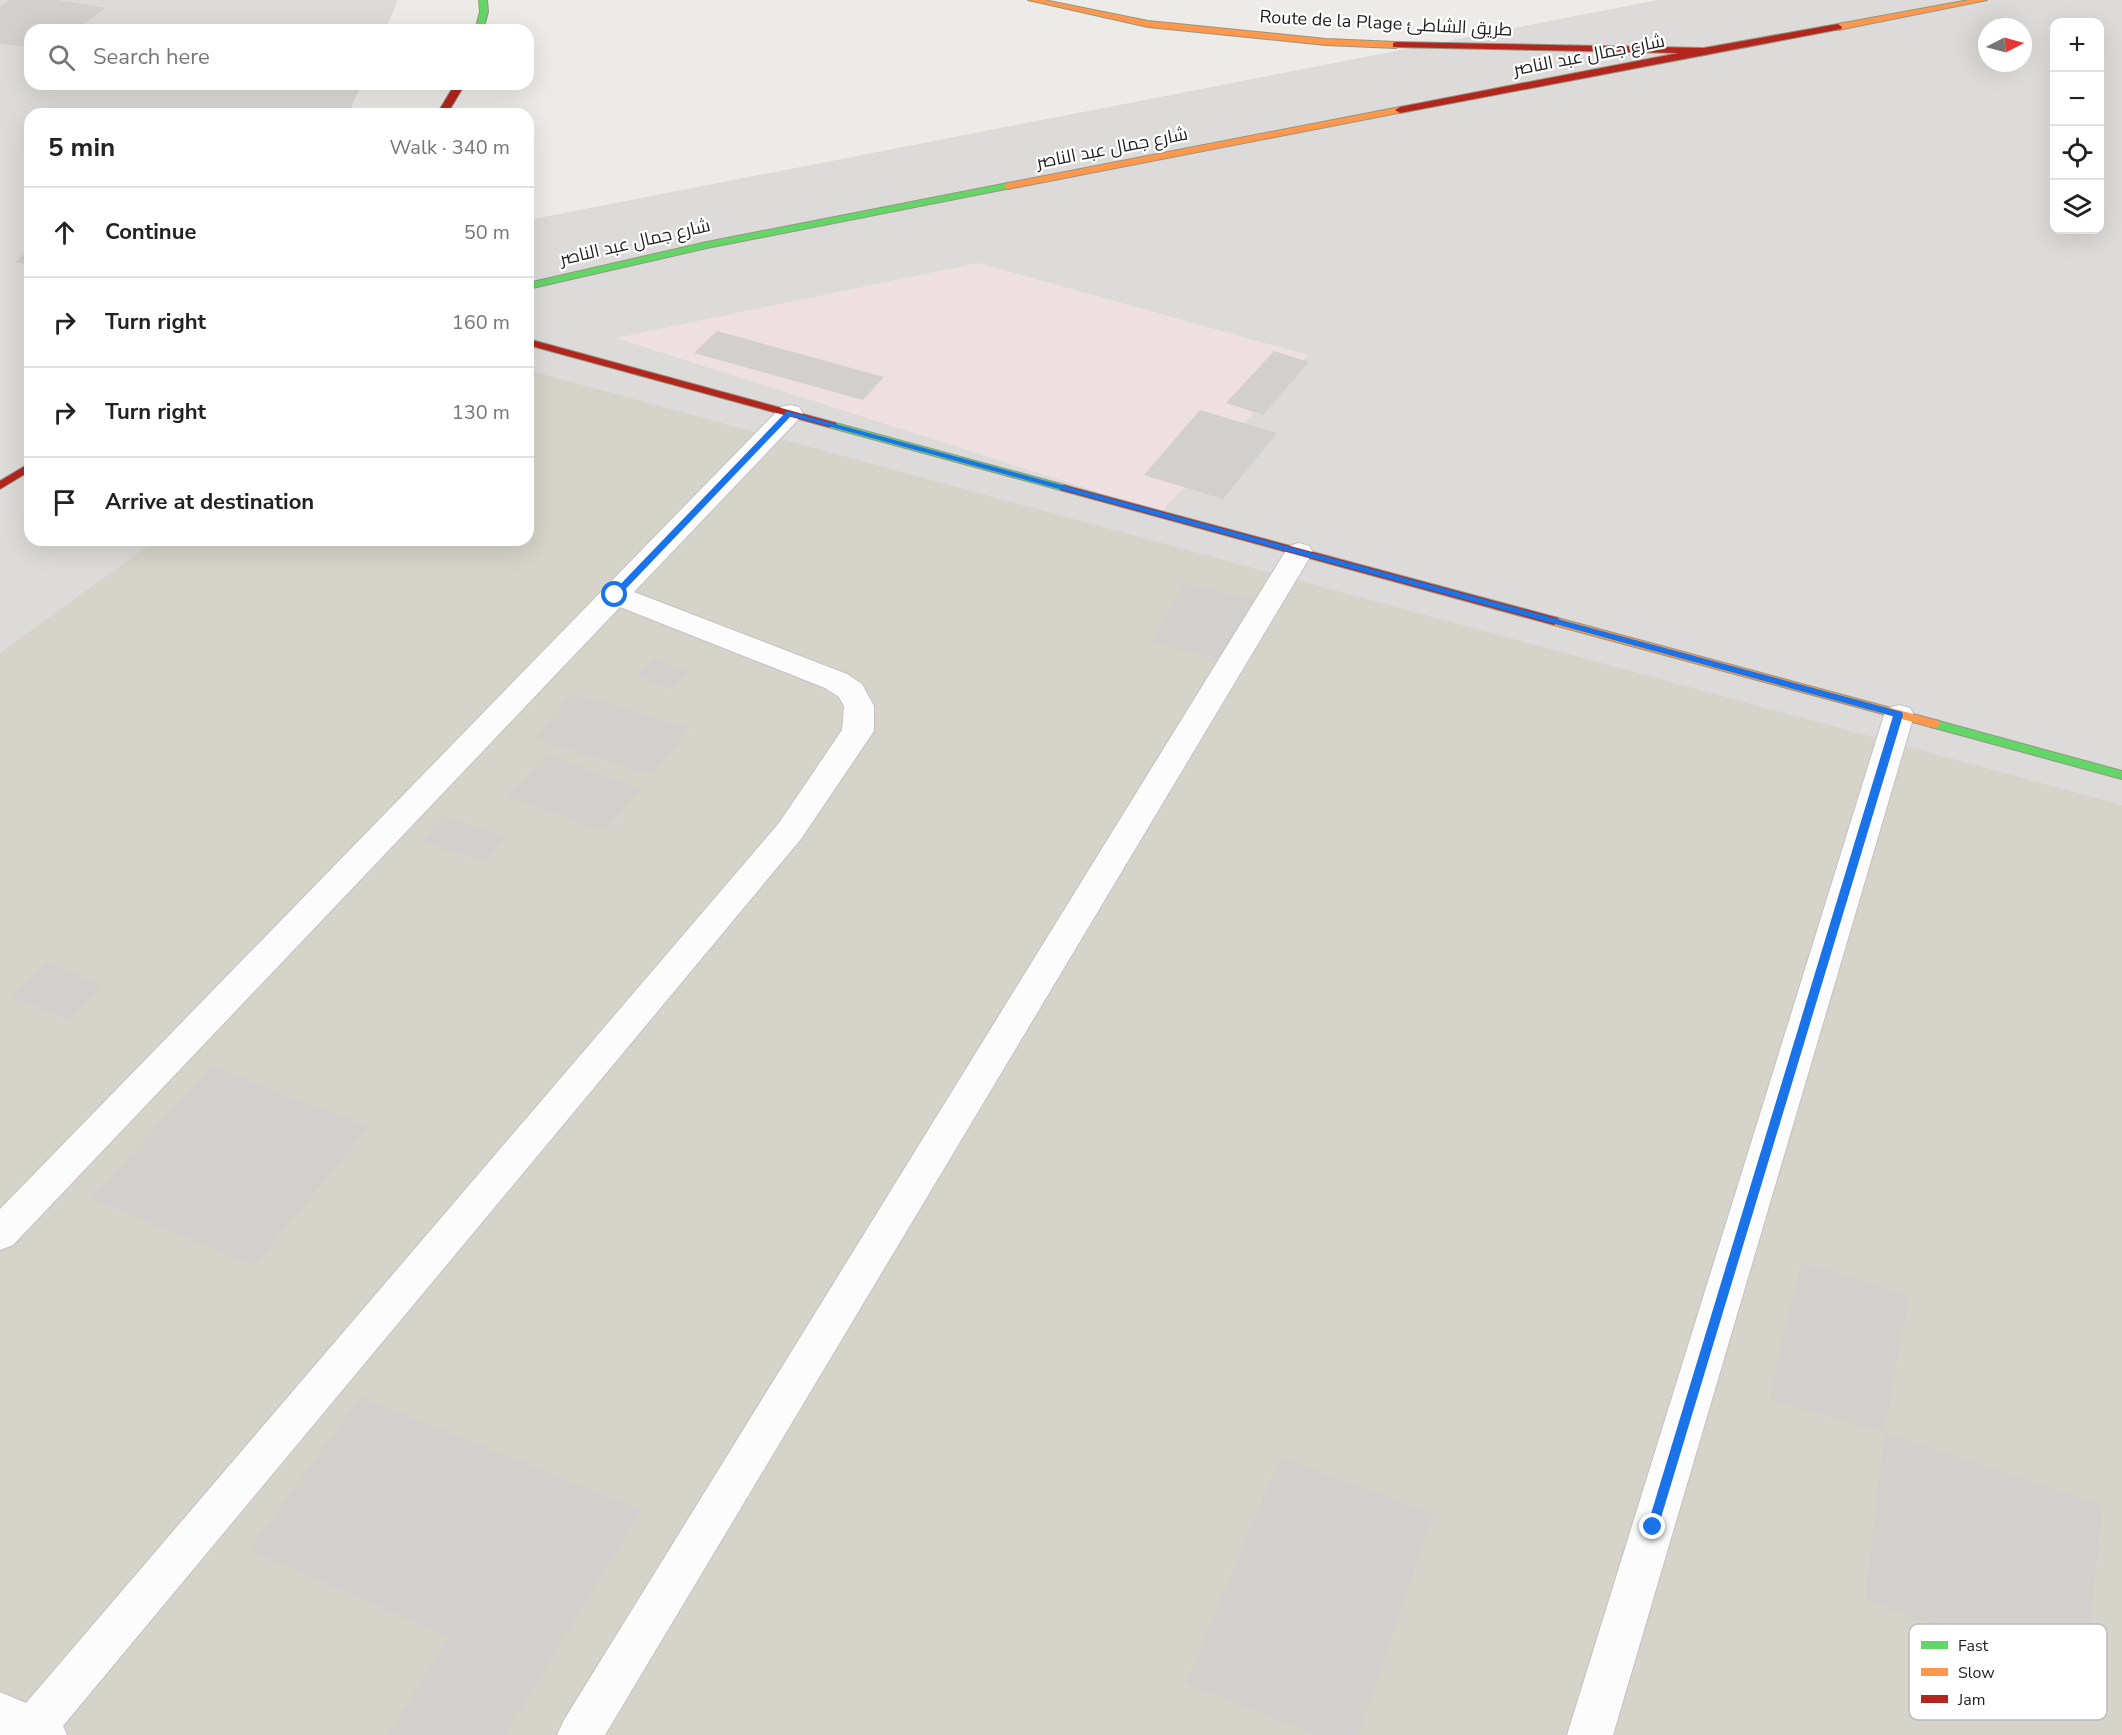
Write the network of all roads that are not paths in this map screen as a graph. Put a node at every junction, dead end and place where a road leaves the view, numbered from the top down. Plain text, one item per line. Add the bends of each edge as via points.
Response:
1 (483, 0) edge
2 (1032, 0) edge
3 (1983, 0) edge
4 (481, 24) edge
5 (1704, 51) junction
6 (456, 90) edge
7 (446, 108) edge
8 (534, 284) edge
9 (534, 344) edge
10 (790, 413) junction
11 (24, 470) edge
12 (0, 486) edge
13 (1299, 552) junction
14 (615, 595) junction
15 (1899, 715) junction
16 (2122, 775) edge
17 (0, 1233) edge
18 (26, 1728) edge
19 (580, 1735) edge
20 (1590, 1735) edge

1 - 4 main road
2 - 5 main road, Route de la Plage طريق الشاطئ via 1148,24 1326,42
3 - 5 main road
5 - 8 main road, شارع جمال عبد الناصر via 732,239
6 - 7 main road
9 - 10 main road
10 - 13 main road
10 - 14 street
11 - 12 main road
13 - 15 main road
13 - 19 street
14 - 17 street
14 - 18 street via 836,681 851,691 858,706 858,731 790,831
15 - 16 main road
15 - 20 street

